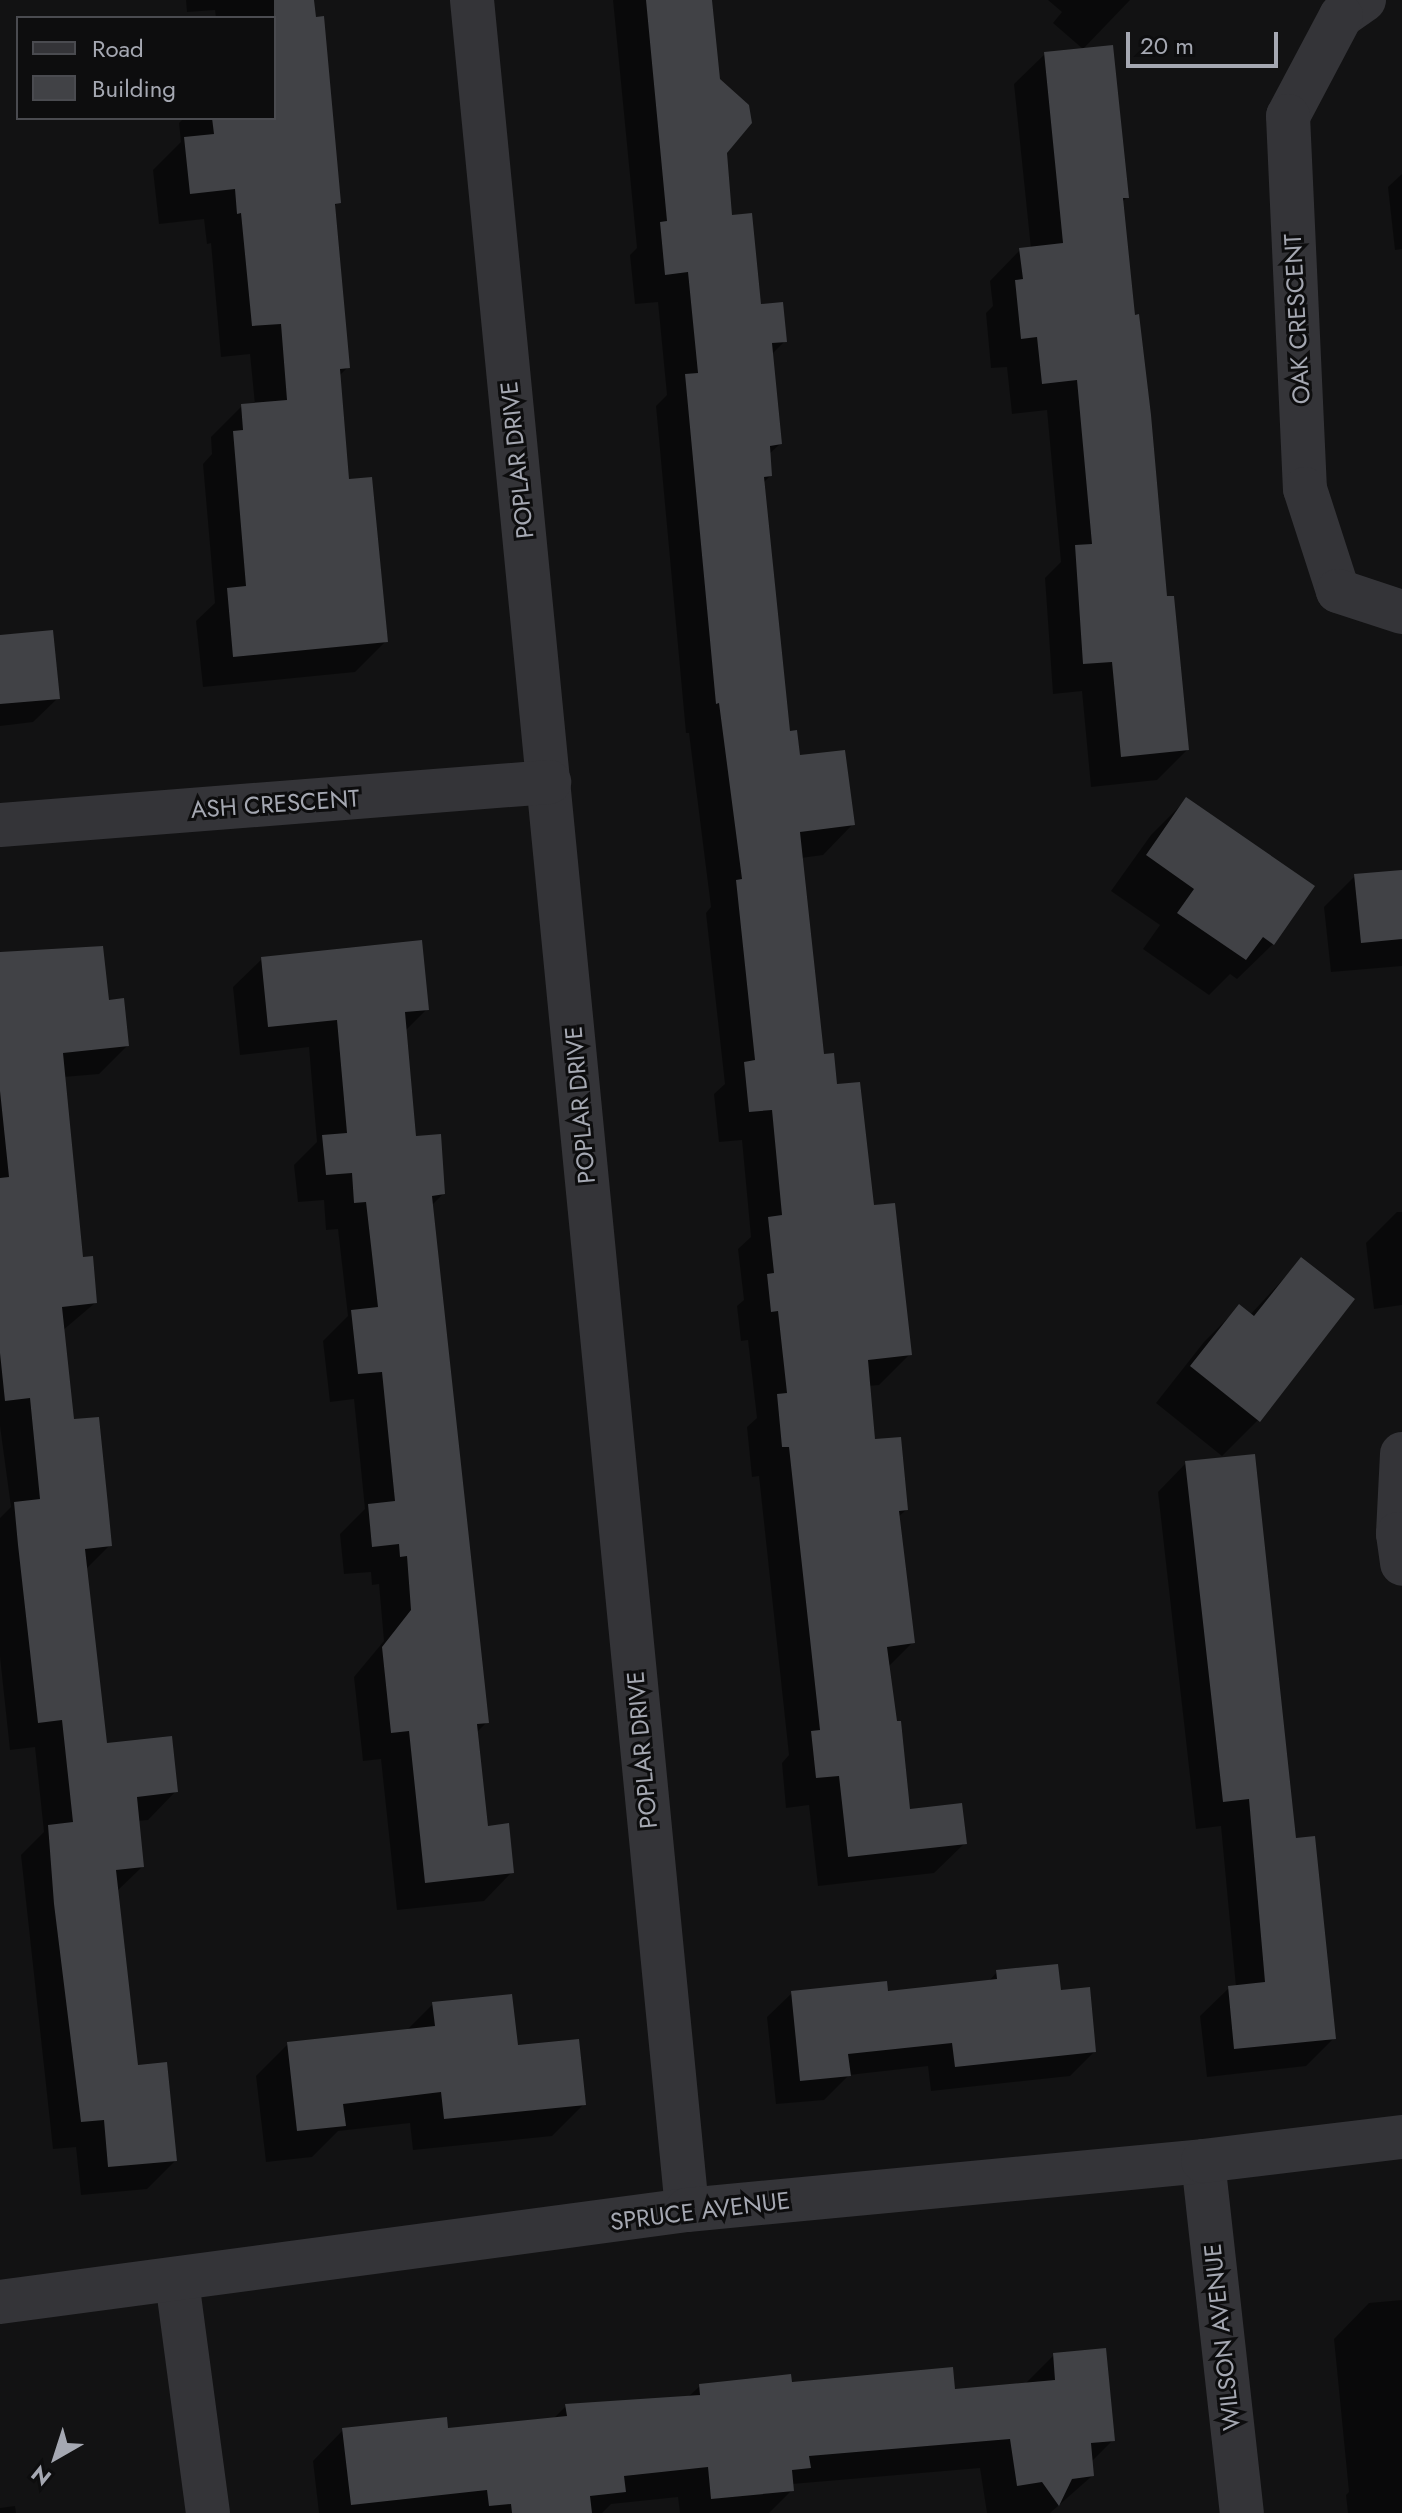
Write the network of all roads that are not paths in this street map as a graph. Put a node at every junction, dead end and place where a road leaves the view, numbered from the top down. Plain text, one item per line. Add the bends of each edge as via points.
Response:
1 (472, 0) edge
2 (1364, 0) edge
3 (1402, 612) edge
4 (549, 782) junction
5 (0, 825) edge
6 (1402, 1454) edge
7 (1402, 1564) edge
8 (1402, 2137) edge
9 (1203, 2161) junction
10 (687, 2210) junction
11 (177, 2281) junction
12 (0, 2302) edge
13 (208, 2513) edge
14 (1242, 2513) edge

1 - 4 street, POPLAR DRIVE
2 - 3 street, OAK CRESCENT via 1341,16 1288,116 1305,489 1338,591
4 - 5 street, ASH CRESCENT
4 - 10 street, POPLAR DRIVE
6 - 7 street
8 - 9 street, SPRUCE AVENUE
9 - 10 street, SPRUCE AVENUE
9 - 14 street, WILSON AVENUE
10 - 11 street, SPRUCE AVENUE
11 - 12 street, SPRUCE AVENUE
11 - 13 street

